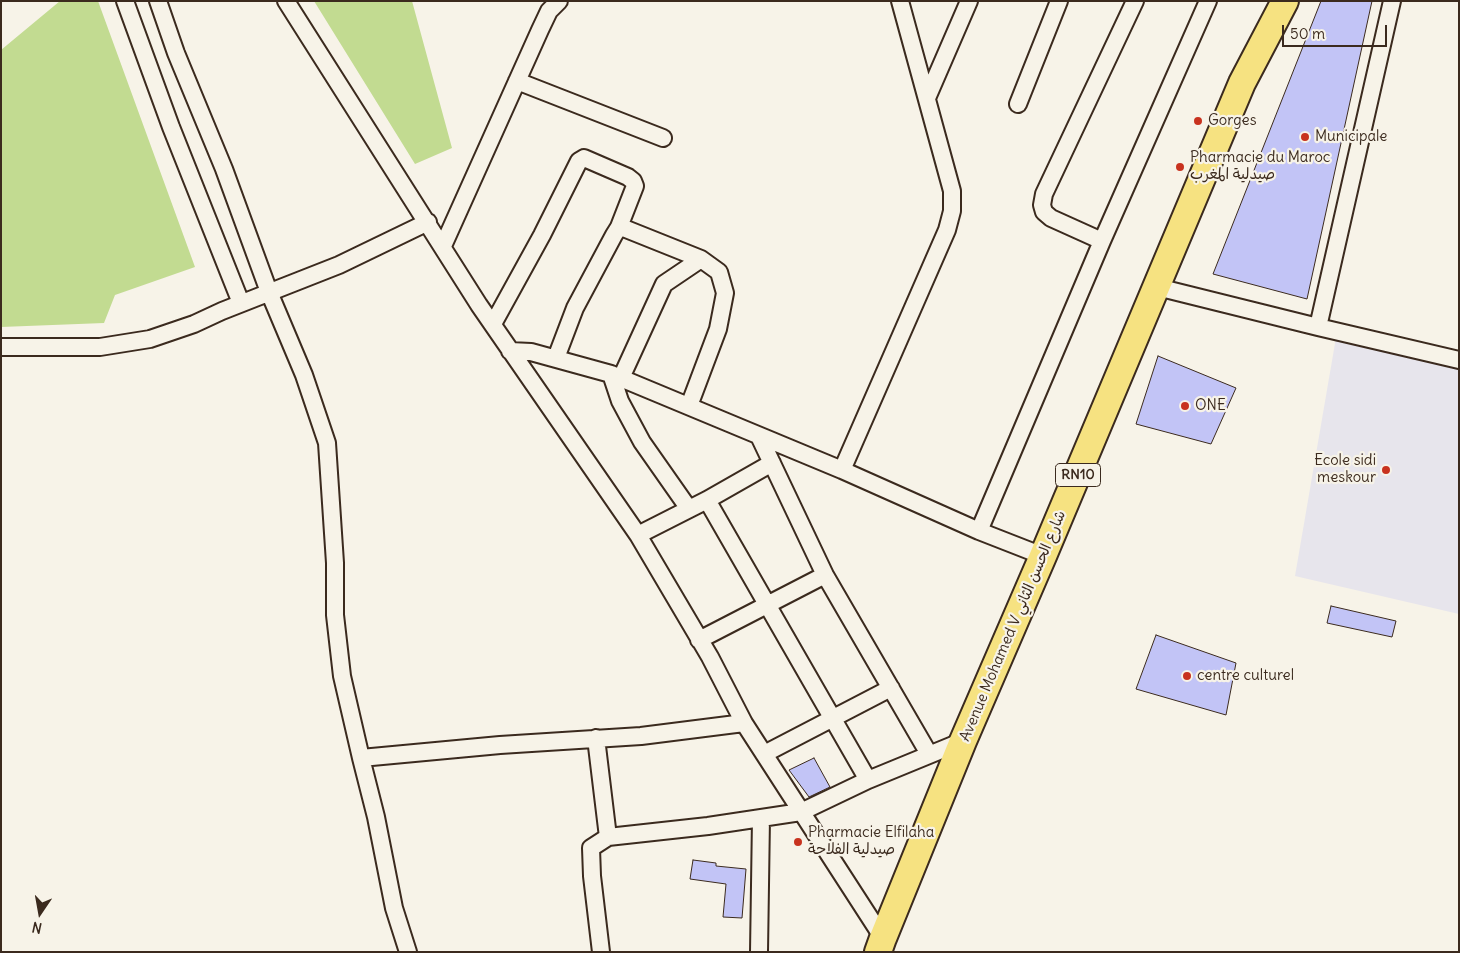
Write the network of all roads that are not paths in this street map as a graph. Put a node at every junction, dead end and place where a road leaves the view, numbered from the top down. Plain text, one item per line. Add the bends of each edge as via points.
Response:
1 (125, 1) edge
2 (158, 1) edge
3 (286, 1) edge
4 (559, 1) edge
5 (900, 1) edge
6 (969, 1) edge
7 (1059, 1) edge
8 (1135, 1) edge
9 (1208, 1) edge
10 (1285, 1) edge
11 (1392, 1) edge
12 (517, 81) junction
13 (927, 98) junction
14 (1018, 104) dead end
15 (663, 138) dead end
16 (428, 222) junction
17 (619, 227) junction
18 (1102, 241) junction
19 (443, 246) junction
20 (702, 259) junction
21 (1156, 287) junction
22 (269, 292) junction
23 (241, 303) junction
24 (493, 324) junction
25 (1318, 328) junction
26 (1, 347) edge
27 (510, 351) junction
28 (556, 358) junction
29 (1459, 360) edge
30 (616, 376) junction
31 (689, 406) junction
32 (759, 436) junction
33 (772, 463) junction
34 (842, 470) junction
35 (707, 500) junction
36 (689, 509) junction
37 (980, 531) junction
38 (638, 535) junction
39 (1044, 556) junction
40 (824, 575) junction
41 (768, 605) junction
42 (699, 640) junction
43 (891, 688) junction
44 (833, 718) junction
45 (744, 723) junction
46 (596, 738) junction
47 (963, 741) junction
48 (764, 754) junction
49 (929, 754) junction
50 (361, 758) junction
51 (868, 780) junction
52 (801, 812) junction
53 (761, 818) junction
54 (608, 837) junction
55 (880, 945) edge
56 (408, 952) edge
57 (601, 952) edge
58 (759, 952) edge

1 - 23 street
2 - 22 street
3 - 16 street
4 - 12 street via 549,12
5 - 13 street
6 - 13 street
7 - 14 street
8 - 18 street via 1044,194 1042,205 1051,218
9 - 18 street
10 - 21 main road, Avenue Mohamed V شارع الحسن الثاني / RN10 via 1242,83
11 - 25 street
12 - 15 street
12 - 19 street
13 - 34 street via 952,191 952,211 947,230
16 - 19 street
16 - 22 street via 339,265
17 - 20 street
17 - 24 street via 635,186 633,181 584,158 579,161
17 - 28 street via 575,308
18 - 37 street
19 - 24 street
20 - 30 street via 664,284
20 - 31 street via 719,272 725,293 718,329
21 - 25 street
21 - 39 main road, Avenue Mohamed V شارع الحسن الثاني / RN10
22 - 23 street
22 - 50 street via 304,375 327,443 335,615 342,676
23 - 26 street via 150,339 100,347
24 - 27 street
25 - 29 street
27 - 28 street
27 - 38 street
28 - 30 street
30 - 31 street
30 - 36 street via 620,401 642,442
31 - 32 street
32 - 33 street
32 - 34 street
33 - 35 street
33 - 40 street
34 - 37 street
35 - 36 street
35 - 41 street
36 - 38 street
37 - 39 street
38 - 42 street
39 - 47 main road, Avenue Mohamed V شارع الحسن الثاني / RN10
40 - 41 street
40 - 43 street
41 - 42 street
41 - 44 street
42 - 45 street
43 - 44 street
43 - 49 street
44 - 48 street
44 - 51 street
45 - 46 street via 641,736
45 - 48 street
46 - 50 street
46 - 54 street
47 - 49 street
47 - 55 main road, Avenue Mohamed V شارع الحسن الثاني / RN10
48 - 52 street
49 - 51 street
50 - 56 street via 394,908
51 - 52 street
52 - 53 street
52 - 55 street
53 - 54 street
53 - 58 street
54 - 57 street via 591,848

